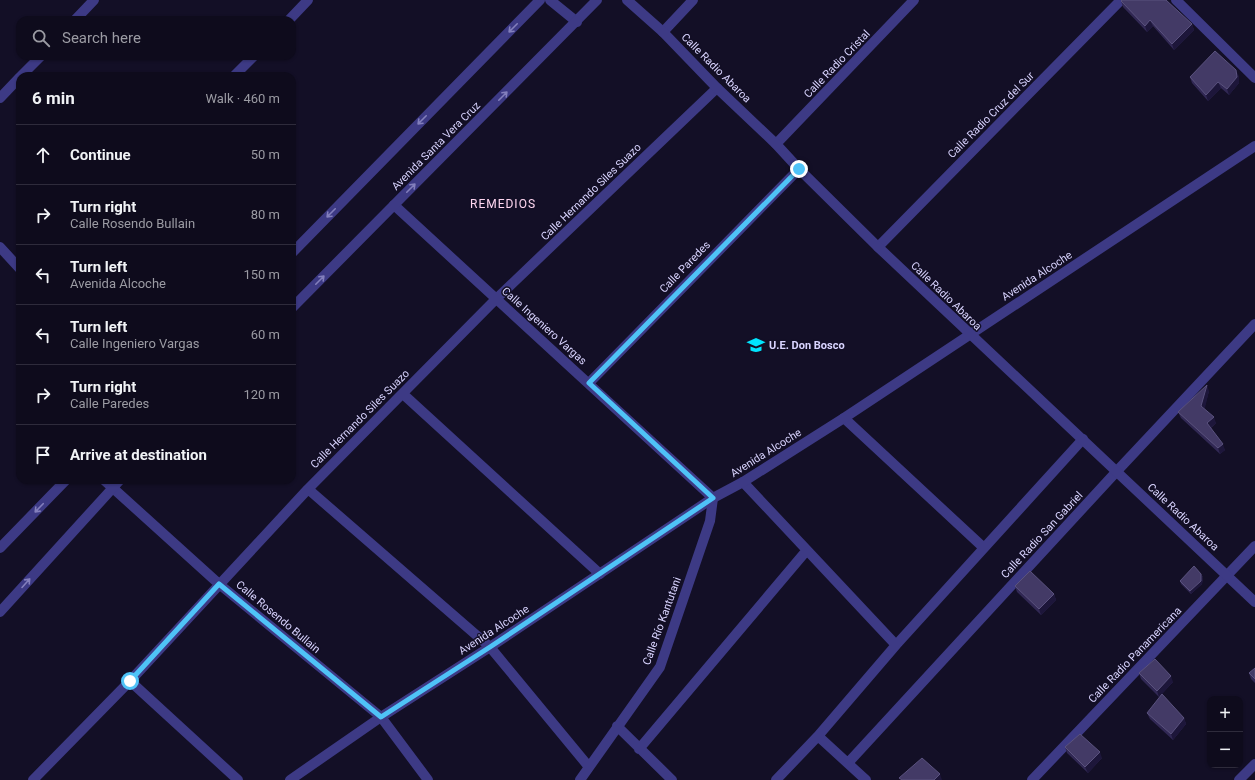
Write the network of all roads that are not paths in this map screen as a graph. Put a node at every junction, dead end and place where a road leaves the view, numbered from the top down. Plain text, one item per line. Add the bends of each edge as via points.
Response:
1 (94, 0) edge
2 (308, 0) edge
3 (540, 0) edge
4 (550, 0) edge
5 (597, 0) edge
6 (627, 0) edge
7 (693, 0) edge
8 (914, 0) edge
9 (1121, 0) edge
10 (1176, 0) edge
11 (79, 16) edge
12 (293, 16) edge
13 (577, 22) junction
14 (663, 32) junction
15 (36, 60) edge
16 (250, 60) edge
17 (26, 72) edge
18 (238, 72) edge
19 (1255, 77) edge
20 (16, 82) edge
21 (717, 88) junction
22 (0, 98) edge
23 (776, 144) junction
24 (1255, 146) edge
25 (799, 169) junction
26 (394, 205) junction
27 (0, 247) edge
28 (878, 247) junction
29 (296, 248) edge
30 (16, 265) edge
31 (496, 300) junction
32 (296, 304) edge
33 (1255, 324) edge
34 (970, 335) junction
35 (589, 383) junction
36 (403, 394) junction
37 (844, 418) junction
38 (1083, 439) junction
39 (1117, 471) junction
40 (743, 482) junction
41 (62, 484) edge
42 (108, 484) edge
43 (116, 484) edge
44 (112, 488) junction
45 (308, 489) junction
46 (713, 498) junction
47 (1255, 546) edge
48 (0, 548) edge
49 (984, 548) junction
50 (807, 550) junction
51 (600, 574) junction
52 (1228, 575) junction
53 (219, 584) junction
54 (1255, 602) edge
55 (0, 612) edge
56 (896, 645) junction
57 (490, 647) junction
58 (130, 681) junction
59 (381, 717) junction
60 (617, 726) junction
61 (818, 736) junction
62 (639, 749) junction
63 (848, 763) junction
64 (1255, 764) edge
65 (589, 766) junction
66 (33, 780) edge
67 (238, 780) edge
68 (290, 780) edge
69 (428, 780) edge
70 (580, 780) edge
71 (672, 780) edge
72 (776, 780) edge
73 (866, 780) edge
74 (1032, 780) edge
75 (1239, 780) edge

1 - 11 street
2 - 12 street
3 -> 29 street
4 - 13 street
5 - 13 street, Avenida Santa Vera Cruz
6 - 14 street, Calle Radio Abaroa
7 - 14 street
8 - 23 street, Calle Radio Cristal
9 - 28 street, Calle Radio Cruz del Sur
10 - 19 street
26 -> 13 street, Avenida Santa Vera Cruz
14 - 21 street, Calle Radio Abaroa
15 - 17 street
16 - 18 street
20 - 22 street
21 - 23 street, Calle Radio Abaroa
21 - 31 street, Calle Hernando Siles Suazo
23 - 25 street, Calle Radio Abaroa
24 - 34 street, Avenida Alcoche
25 - 28 street, Calle Radio Abaroa
25 - 35 street, Calle Paredes
26 - 31 street, Calle Ingeniero Vargas
32 -> 26 street, Avenida Santa Vera Cruz
27 - 30 street
28 - 34 street, Calle Radio Abaroa
31 - 35 street, Calle Ingeniero Vargas
31 - 36 street, Calle Hernando Siles Suazo
33 - 39 street, Calle Radio San Gabriel
34 - 37 street, Avenida Alcoche
34 - 38 street, Calle Radio Abaroa
35 - 46 street, Calle Ingeniero Vargas
36 - 45 street, Calle Hernando Siles Suazo
36 - 51 street
37 - 40 street, Avenida Alcoche
37 - 49 street
38 - 39 street, Calle Radio Abaroa
38 - 49 street
39 - 52 street, Calle Radio Abaroa
39 - 63 street, Calle Radio San Gabriel
40 - 46 street, Avenida Alcoche
40 - 50 street
41 -> 48 street
42 - 44 street, Calle Rosendo Bullain
43 - 44 street
44 - 53 street, Calle Rosendo Bullain
55 -> 44 street
45 - 53 street, Calle Hernando Siles Suazo
45 - 57 street
46 - 51 street, Avenida Alcoche
46 - 60 street, Calle Río Kantutani via 710,521 660,668
47 - 52 street, Calle Radio Panamericana
49 - 56 street
50 - 56 street
50 - 62 street
51 - 57 street, Avenida Alcoche
52 - 54 street, Calle Radio Abaroa
52 - 74 street, Calle Radio Panamericana
53 - 58 street, Calle Hernando Siles Suazo
53 - 59 street, Calle Rosendo Bullain
56 - 61 street
57 - 59 street, Avenida Alcoche
57 - 65 street
58 - 66 street, Calle Hernando Siles Suazo
58 - 67 street
59 - 68 street, Avenida Alcoche
59 - 69 street, Calle Rosendo Bullain
60 - 62 street
60 - 65 street, Calle Río Kantutani
61 - 63 street
61 - 72 street
62 - 71 street
63 - 73 street
64 - 75 street
65 - 70 street, Calle Río Kantutani

